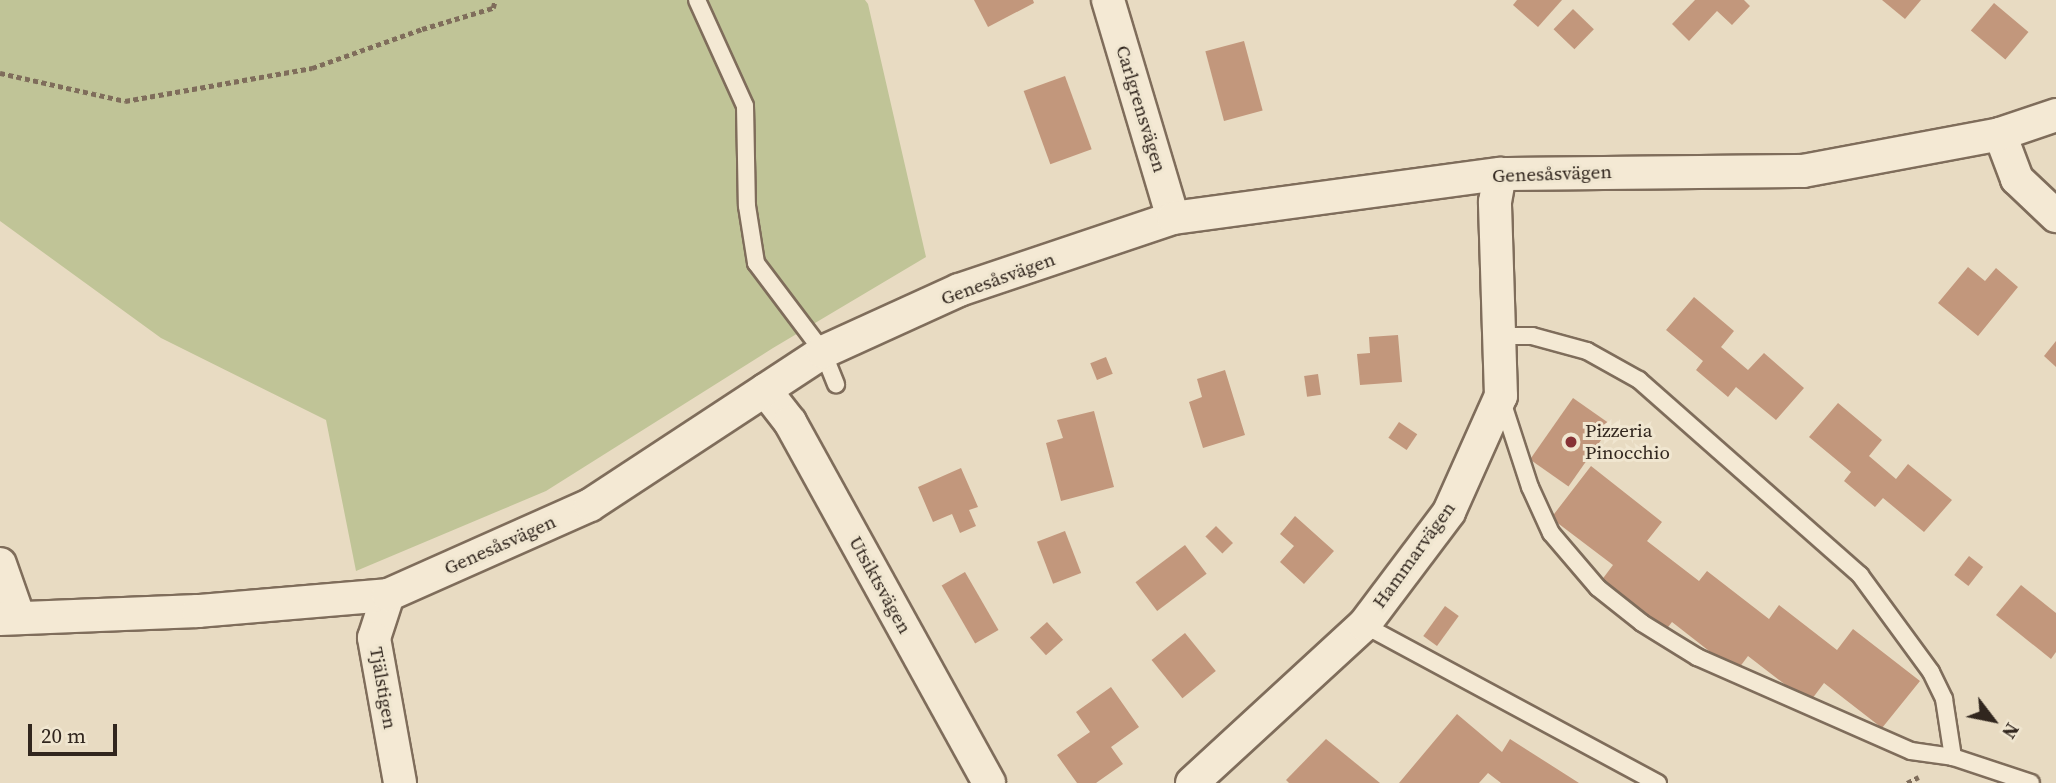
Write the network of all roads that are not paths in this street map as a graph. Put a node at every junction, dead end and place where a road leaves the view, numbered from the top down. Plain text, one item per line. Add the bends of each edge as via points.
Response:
1 (697, 0) edge
2 (1108, 0) edge
3 (2056, 115) edge
4 (2000, 134) junction
5 (1500, 174) junction
6 (2056, 216) edge
7 (1173, 219) junction
8 (1499, 336) junction
9 (823, 352) junction
10 (836, 384) dead end
11 (765, 390) junction
12 (1501, 396) junction
13 (0, 564) edge
14 (388, 595) junction
15 (10, 619) edge
16 (1364, 625) junction
17 (1953, 757) junction
18 (400, 783) edge
19 (989, 783) edge
20 (1192, 783) edge
21 (1658, 783) edge
22 (2031, 783) edge

1 - 9 lane via 745,106 747,206 756,263
2 - 7 street, Carlgrensvägen
3 - 4 street, Genesåsvägen
4 - 5 street, Genesåsvägen via 1803,171
4 - 6 street via 2017,179
5 - 7 street, Genesåsvägen
5 - 8 street, Hammarvägen via 1495,202
7 - 9 street, Genesåsvägen via 959,290
8 - 12 street, Hammarvägen
8 - 17 lane via 1532,336 1587,351 1639,380 1860,575 1931,672 1944,699
9 - 10 lane
9 - 11 street, Genesåsvägen
11 - 14 street, Genesåsvägen via 590,505
11 - 19 street, Utsiktsvägen via 790,422
12 - 16 street, Hammarvägen via 1449,512
12 - 17 lane via 1530,486 1551,533 1609,597 1708,663 1912,751
13 - 15 street
14 - 15 street, Genesåsvägen via 198,611
14 - 18 street, Tjälstigen via 374,638
16 - 20 street, Hammarvägen
16 - 21 lane
17 - 22 lane

